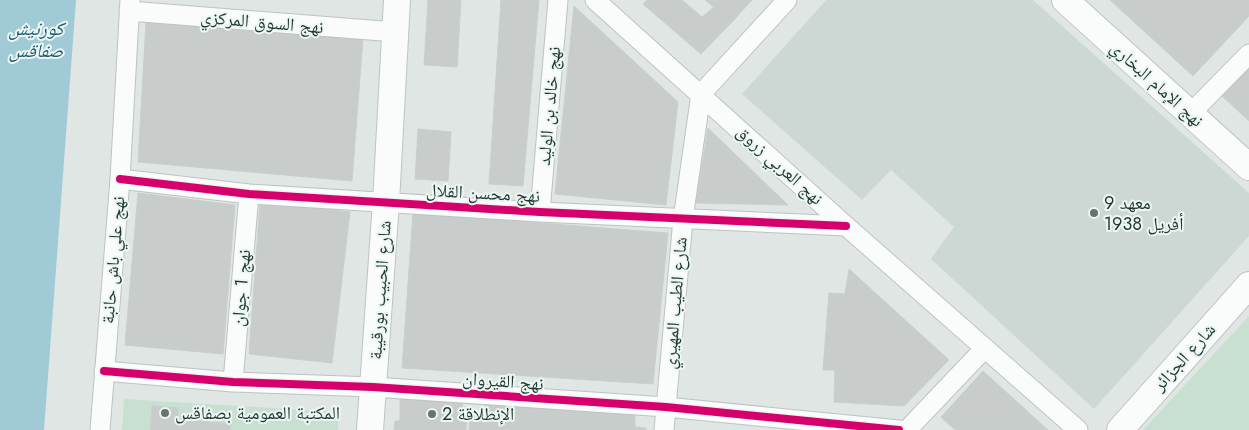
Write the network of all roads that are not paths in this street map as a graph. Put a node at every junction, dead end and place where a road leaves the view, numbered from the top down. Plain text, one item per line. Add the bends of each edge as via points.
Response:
1 (397, 0) edge
2 (558, 0) edge
3 (595, 0) edge
4 (787, 0) edge
5 (1065, 0) edge
6 (130, 5) edge
7 (395, 32) junction
8 (1249, 54) edge
9 (701, 94) junction
10 (1190, 114) junction
11 (1249, 167) edge
12 (120, 179) junction
13 (249, 194) junction
14 (386, 202) junction
15 (540, 212) junction
16 (683, 219) junction
17 (846, 226) junction
18 (1249, 285) edge
19 (985, 348) junction
20 (104, 371) junction
21 (233, 382) junction
22 (373, 387) junction
23 (666, 407) junction
24 (100, 430) edge
25 (370, 430) edge
26 (664, 430) edge
27 (899, 430) edge
28 (907, 430) edge
29 (1078, 430) edge
30 (1120, 430) edge

1 - 7 street, شارع الحبيب بورقيبة
2 - 15 street, نهج خالد بن الوليد
3 - 9 street, نهج العربي زروق
4 - 9 street
5 - 10 street, نهج الإمام البخاري
6 - 7 street, نهج السوق المركزي
6 - 12 street, نهج علي باش حانبة
7 - 14 street, شارع الحبيب بورقيبة
8 - 10 street
9 - 16 street, شارع الطيب المهيري
9 - 17 street, نهج العربي زروق
10 - 11 street, نهج الإمام البخاري
12 - 13 street, نهج محسن القلال
12 - 20 street, نهج علي باش حانبة
13 - 14 street, نهج محسن القلال
13 - 21 street, نهج 1 جوان
14 - 15 street, نهج محسن القلال
14 - 22 street, شارع الحبيب بورقيبة
15 - 16 street, نهج محسن القلال
16 - 17 street, نهج محسن القلال
16 - 23 street, شارع الطيب المهيري
17 - 19 street, نهج العربي زروق
18 - 30 street, شارع الجزائر
19 - 28 street
19 - 29 street, نهج العربي زروق
20 - 21 street, نهج القيروان
20 - 24 street, نهج علي باش حانبة
21 - 22 street, نهج القيروان
22 - 23 street, نهج القيروان
22 - 25 street, شارع الحبيب بورقيبة
23 - 26 street, شارع الطيب المهيري
23 - 27 street, نهج القيروان

